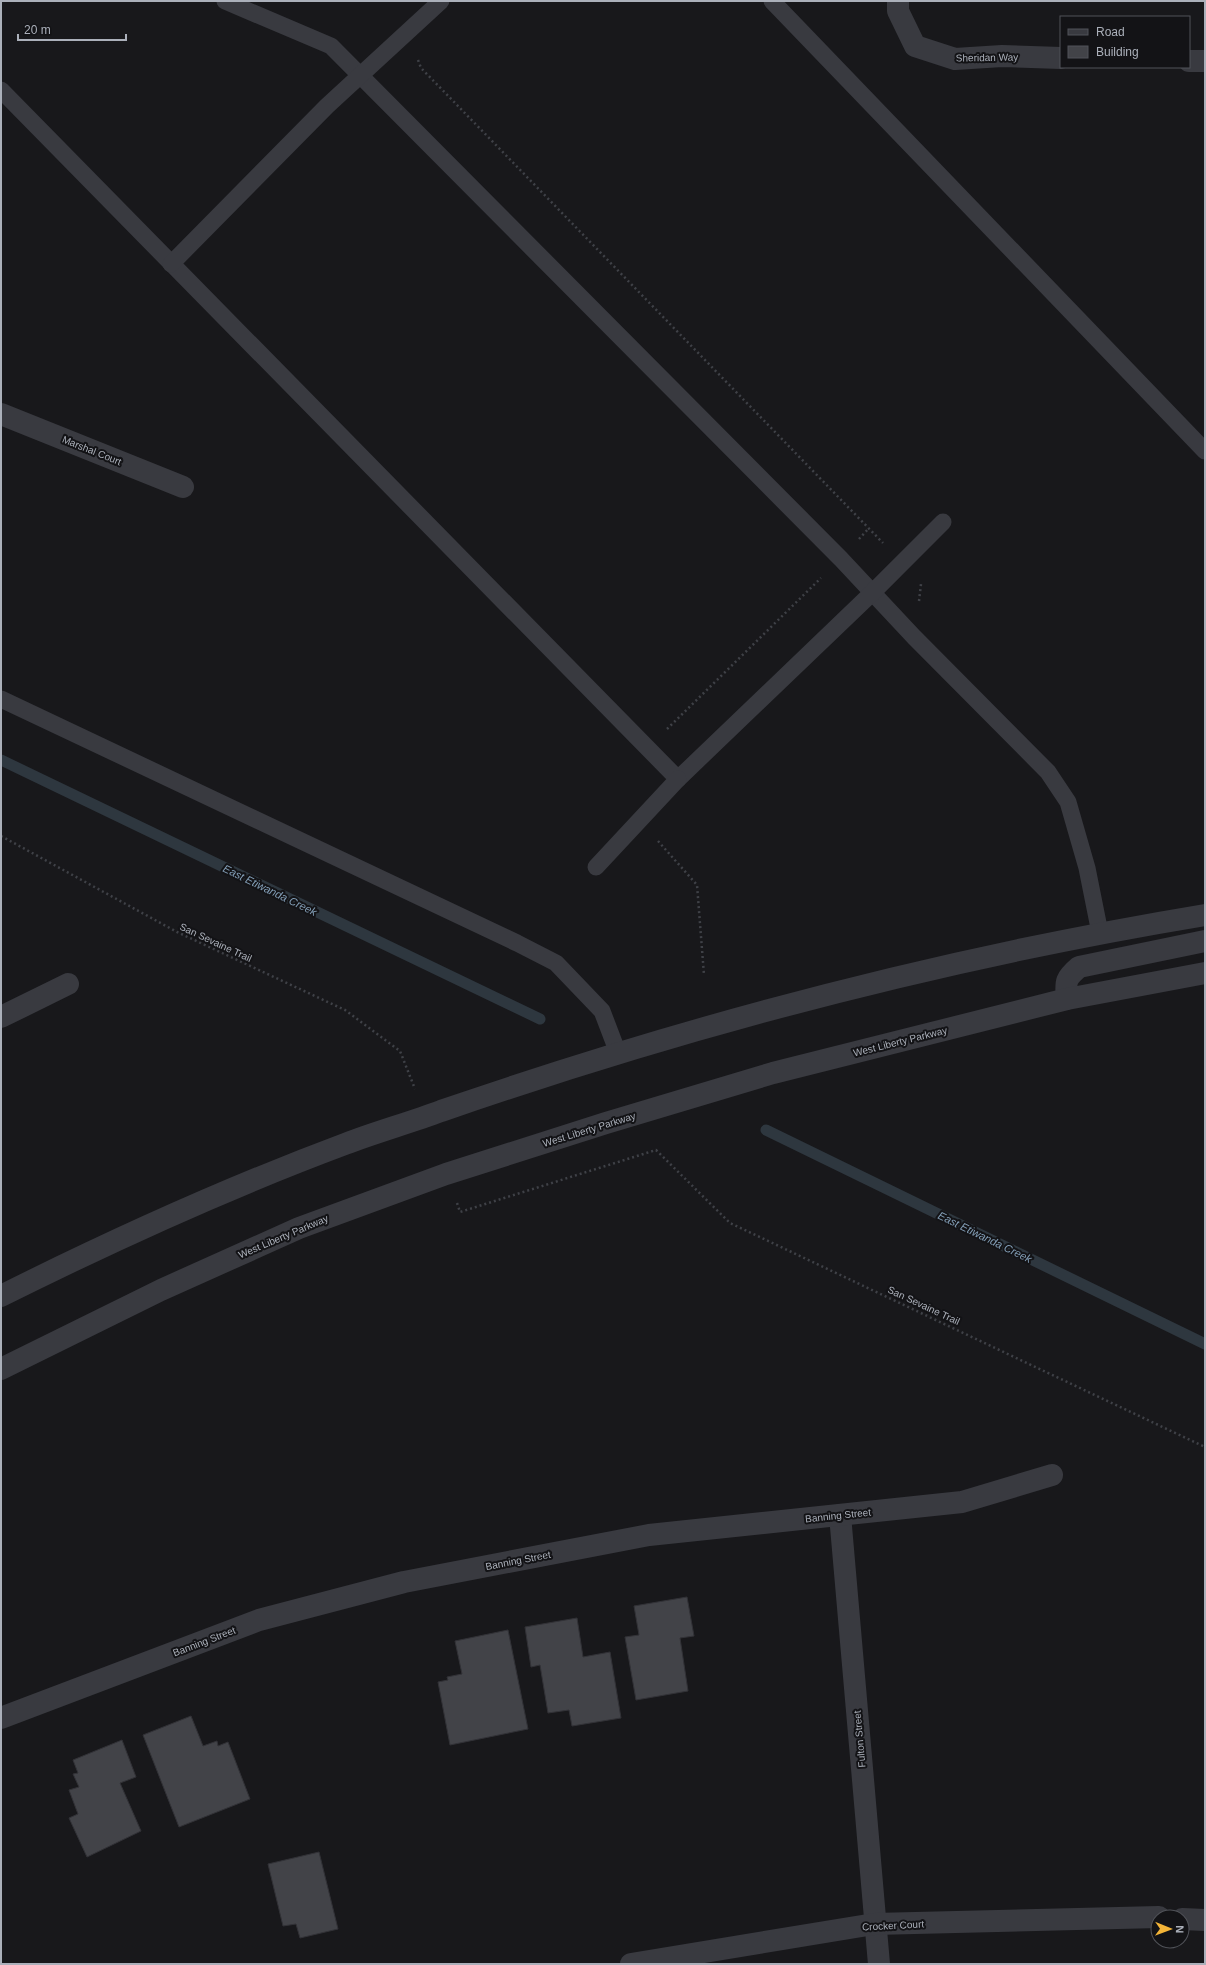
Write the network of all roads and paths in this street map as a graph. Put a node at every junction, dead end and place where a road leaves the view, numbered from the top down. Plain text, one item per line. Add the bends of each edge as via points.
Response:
1 (225, 1) edge
2 (441, 1) edge
3 (772, 1) edge
4 (898, 1) edge
5 (407, 32) junction
6 (1060, 58) edge
7 (1190, 61) edge
8 (1205, 61) edge
9 (361, 75) junction
10 (1, 90) edge
11 (171, 264) junction
12 (1, 414) edge
13 (1205, 451) edge
14 (183, 487) dead end
15 (943, 522) dead end
16 (902, 562) junction
17 (873, 592) junction
18 (918, 603) dead end
19 (1, 699) edge
20 (678, 779) junction
21 (1, 836) edge
22 (596, 867) dead end
23 (1205, 915) edge
24 (1100, 934) junction
25 (1205, 941) edge
26 (1205, 972) edge
27 (68, 984) dead end
28 (1067, 999) junction
29 (1, 1018) edge
30 (618, 1053) junction
31 (410, 1075) dead end
32 (460, 1212) dead end
33 (1, 1296) edge
34 (1, 1369) edge
35 (1205, 1447) edge
36 (1052, 1475) dead end
37 (840, 1515) junction
38 (1, 1718) edge
39 (1150, 1917) edge
40 (1190, 1919) edge
41 (1205, 1920) edge
42 (874, 1924) junction
43 (631, 1964) edge
44 (879, 1964) edge

1 - 9 lane via 331,46
2 - 5 lane
3 - 13 lane
4 - 6 street, Sheridan Way via 898,11 915,46 955,59 1002,56
5 - 9 lane
5 - 16 path via 421,68
7 - 8 street
9 - 11 lane via 327,106
9 - 17 lane
10 - 11 lane
11 - 20 lane
12 - 14 street, Marshal Court
15 - 16 lane
16 - 17 lane
16 - 18 path via 921,581
17 - 20 lane
17 - 24 lane via 1048,772 1068,802 1083,852
19 - 30 lane via 556,963 602,1011
20 - 22 lane
21 - 31 path, San Sevaine Trail via 177,932 345,1010 400,1051
23 - 24 street
24 - 30 street via 779,1006
25 - 28 street via 1079,967 1068,976
26 - 28 street, West Liberty Parkway
27 - 29 street
28 - 34 street, West Liberty Parkway via 773,1073 446,1174 292,1231 161,1290
30 - 33 street via 346,1144 169,1216
32 - 35 path, San Sevaine Trail via 656,1150 730,1223
36 - 37 street, Banning Street via 962,1502
37 - 38 street, Banning Street via 650,1535 404,1582 259,1620
37 - 42 street, Fulton Street
39 - 42 street, Crocker Court
40 - 41 street
42 - 43 street, Crocker Court
42 - 44 street, Fulton Street

